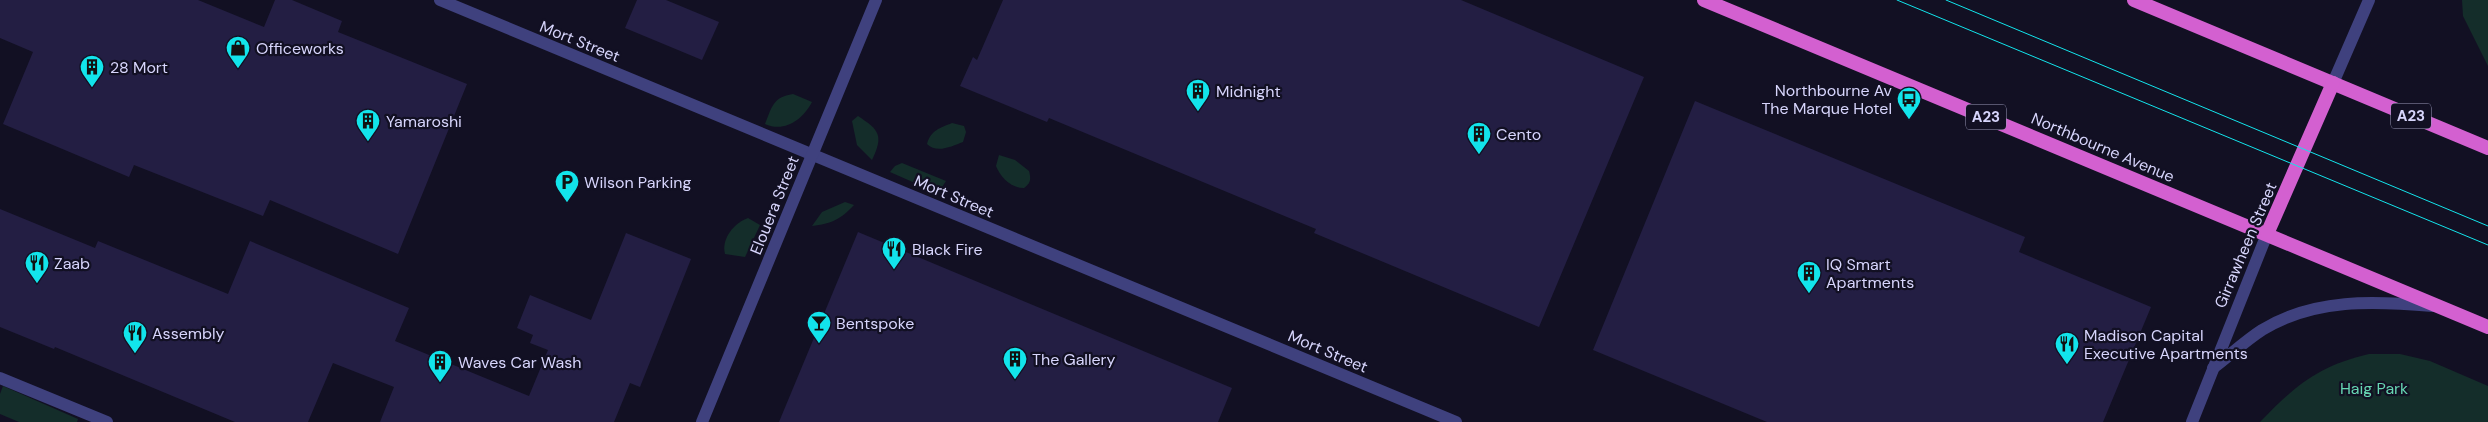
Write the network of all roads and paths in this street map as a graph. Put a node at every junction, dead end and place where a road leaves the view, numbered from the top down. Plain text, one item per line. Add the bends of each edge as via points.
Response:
1 (440, 0) edge
2 (876, 0) edge
3 (1704, 0) edge
4 (2134, 0) edge
5 (2368, 0) edge
6 (2334, 83) junction
7 (2488, 148) edge
8 (812, 154) junction
9 (2268, 234) junction
10 (2440, 307) junction
11 (2488, 327) edge
12 (2213, 368) junction
13 (0, 378) edge
14 (107, 422) edge
15 (702, 422) edge
16 (1456, 422) edge
17 (2192, 422) edge

1 - 8 street, Mort Street
2 - 8 street, Elouera Street
3 - 9 highway, Northbourne Avenue / A23
4 - 6 highway, A23
5 - 6 street
6 - 7 highway, A23
6 - 9 highway, Girrawheen Street
8 - 15 street, Elouera Street
8 - 16 street, Mort Street
9 - 10 highway, Northbourne Avenue / A23
9 - 12 street, Girrawheen Street
10 - 11 highway, Northbourne Avenue / A23
10 - 12 street via 2345,303 2297,313 2262,331
12 - 17 street, Girrawheen Street
13 - 14 street

